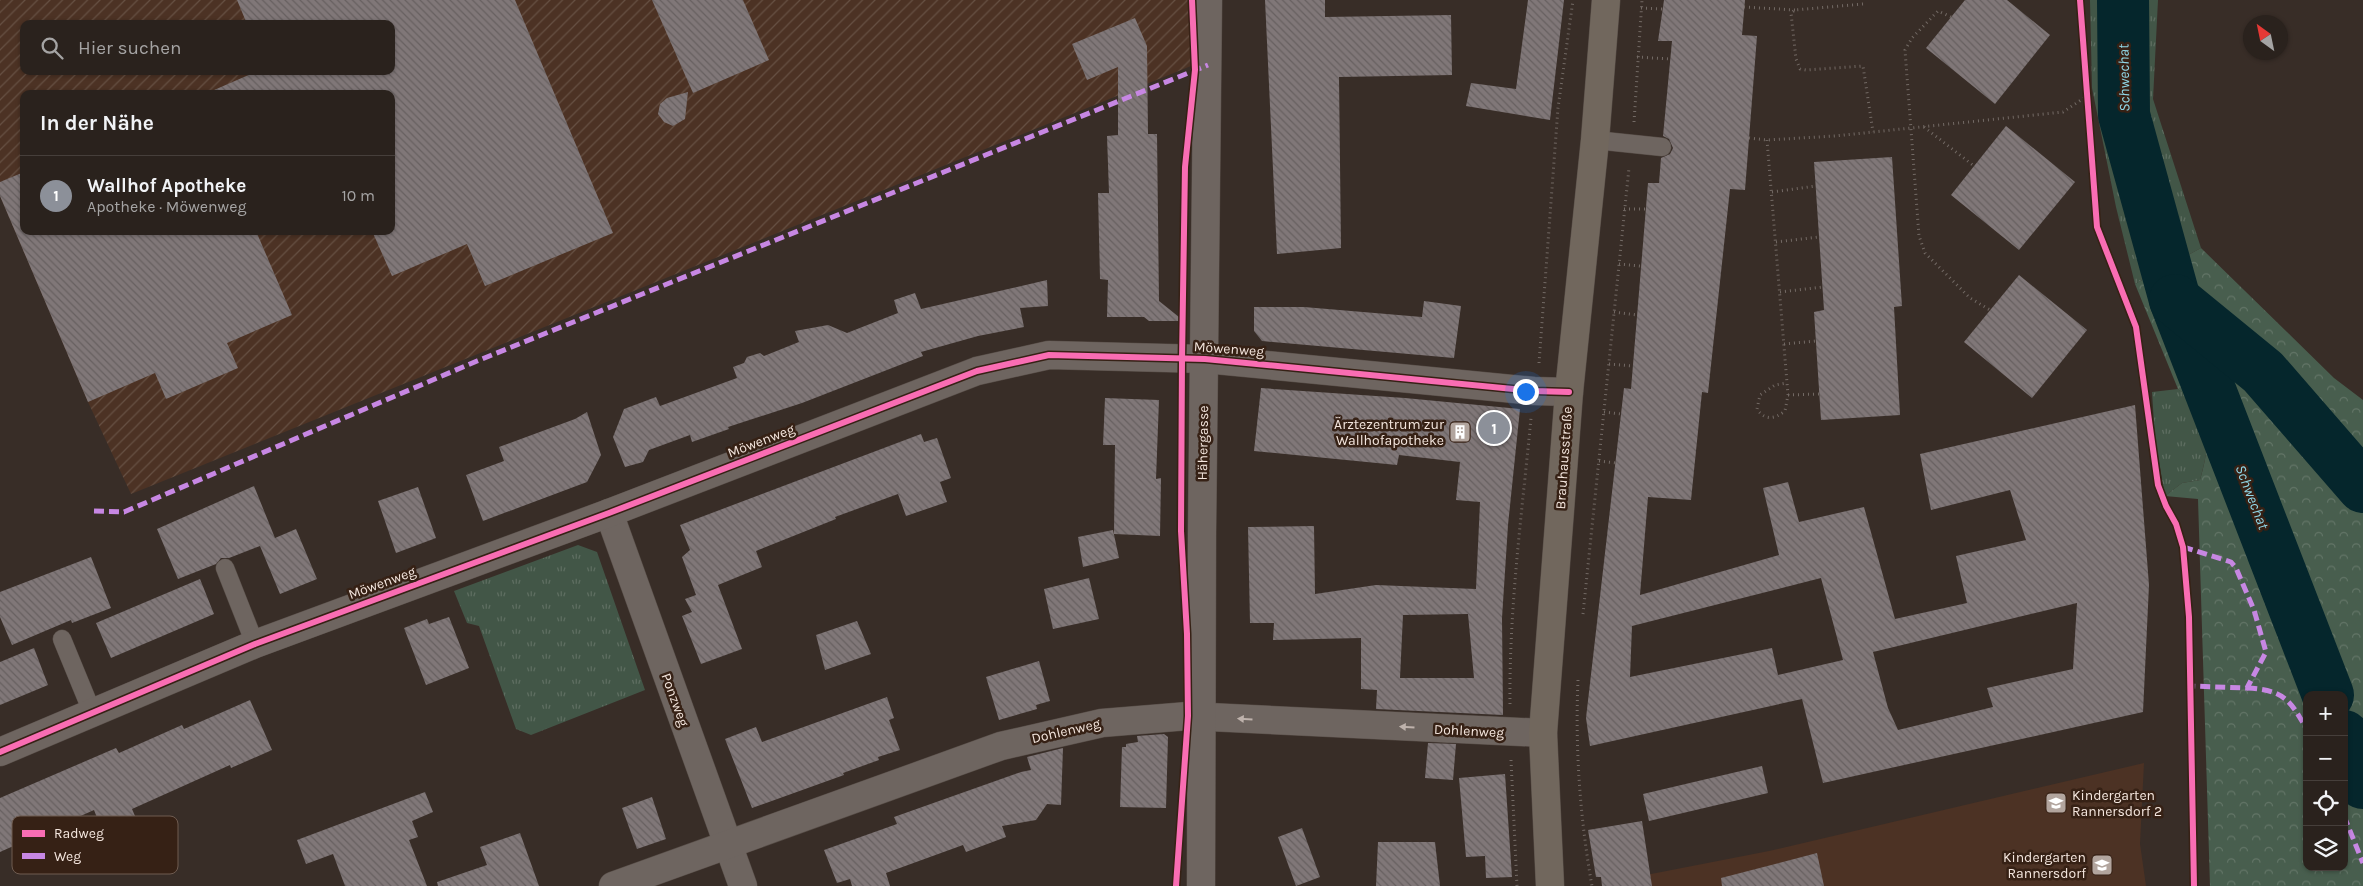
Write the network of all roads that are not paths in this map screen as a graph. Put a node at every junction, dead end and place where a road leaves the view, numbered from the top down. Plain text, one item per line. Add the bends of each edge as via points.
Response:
1 (1208, 0) edge
2 (1606, 0) edge
3 (1595, 140) junction
4 (1662, 147) dead end
5 (1204, 359) junction
6 (1569, 392) junction
7 (609, 513) junction
8 (225, 568) dead end
9 (62, 638) dead end
10 (255, 644) junction
11 (92, 712) junction
12 (1202, 717) junction
13 (1543, 733) junction
14 (0, 752) edge
15 (727, 845) junction
16 (613, 886) edge
17 (744, 886) edge
18 (1200, 886) edge
19 (1550, 886) edge

1 - 5 street, Hähergasse
2 - 3 main road, Brauhausstraße
3 - 4 lane
3 - 6 main road, Brauhausstraße
5 - 6 street, Möwenweg
5 - 7 street, Möwenweg via 1049,355 977,371
5 - 12 street, Hähergasse
6 - 13 main road, Brauhausstraße
7 - 10 street, Möwenweg
7 - 15 street, Ponzweg
8 - 10 lane
9 - 11 lane
10 - 11 street, Möwenweg
11 - 14 street, Möwenweg
13 -> 12 street, Dohlenweg
12 - 15 street, Dohlenweg via 1102,723 1001,746
12 - 18 street, Hähergasse
13 - 19 main road, Brauhausstraße
15 - 16 street, Dohlenweg
15 - 17 street, Ponzweg

